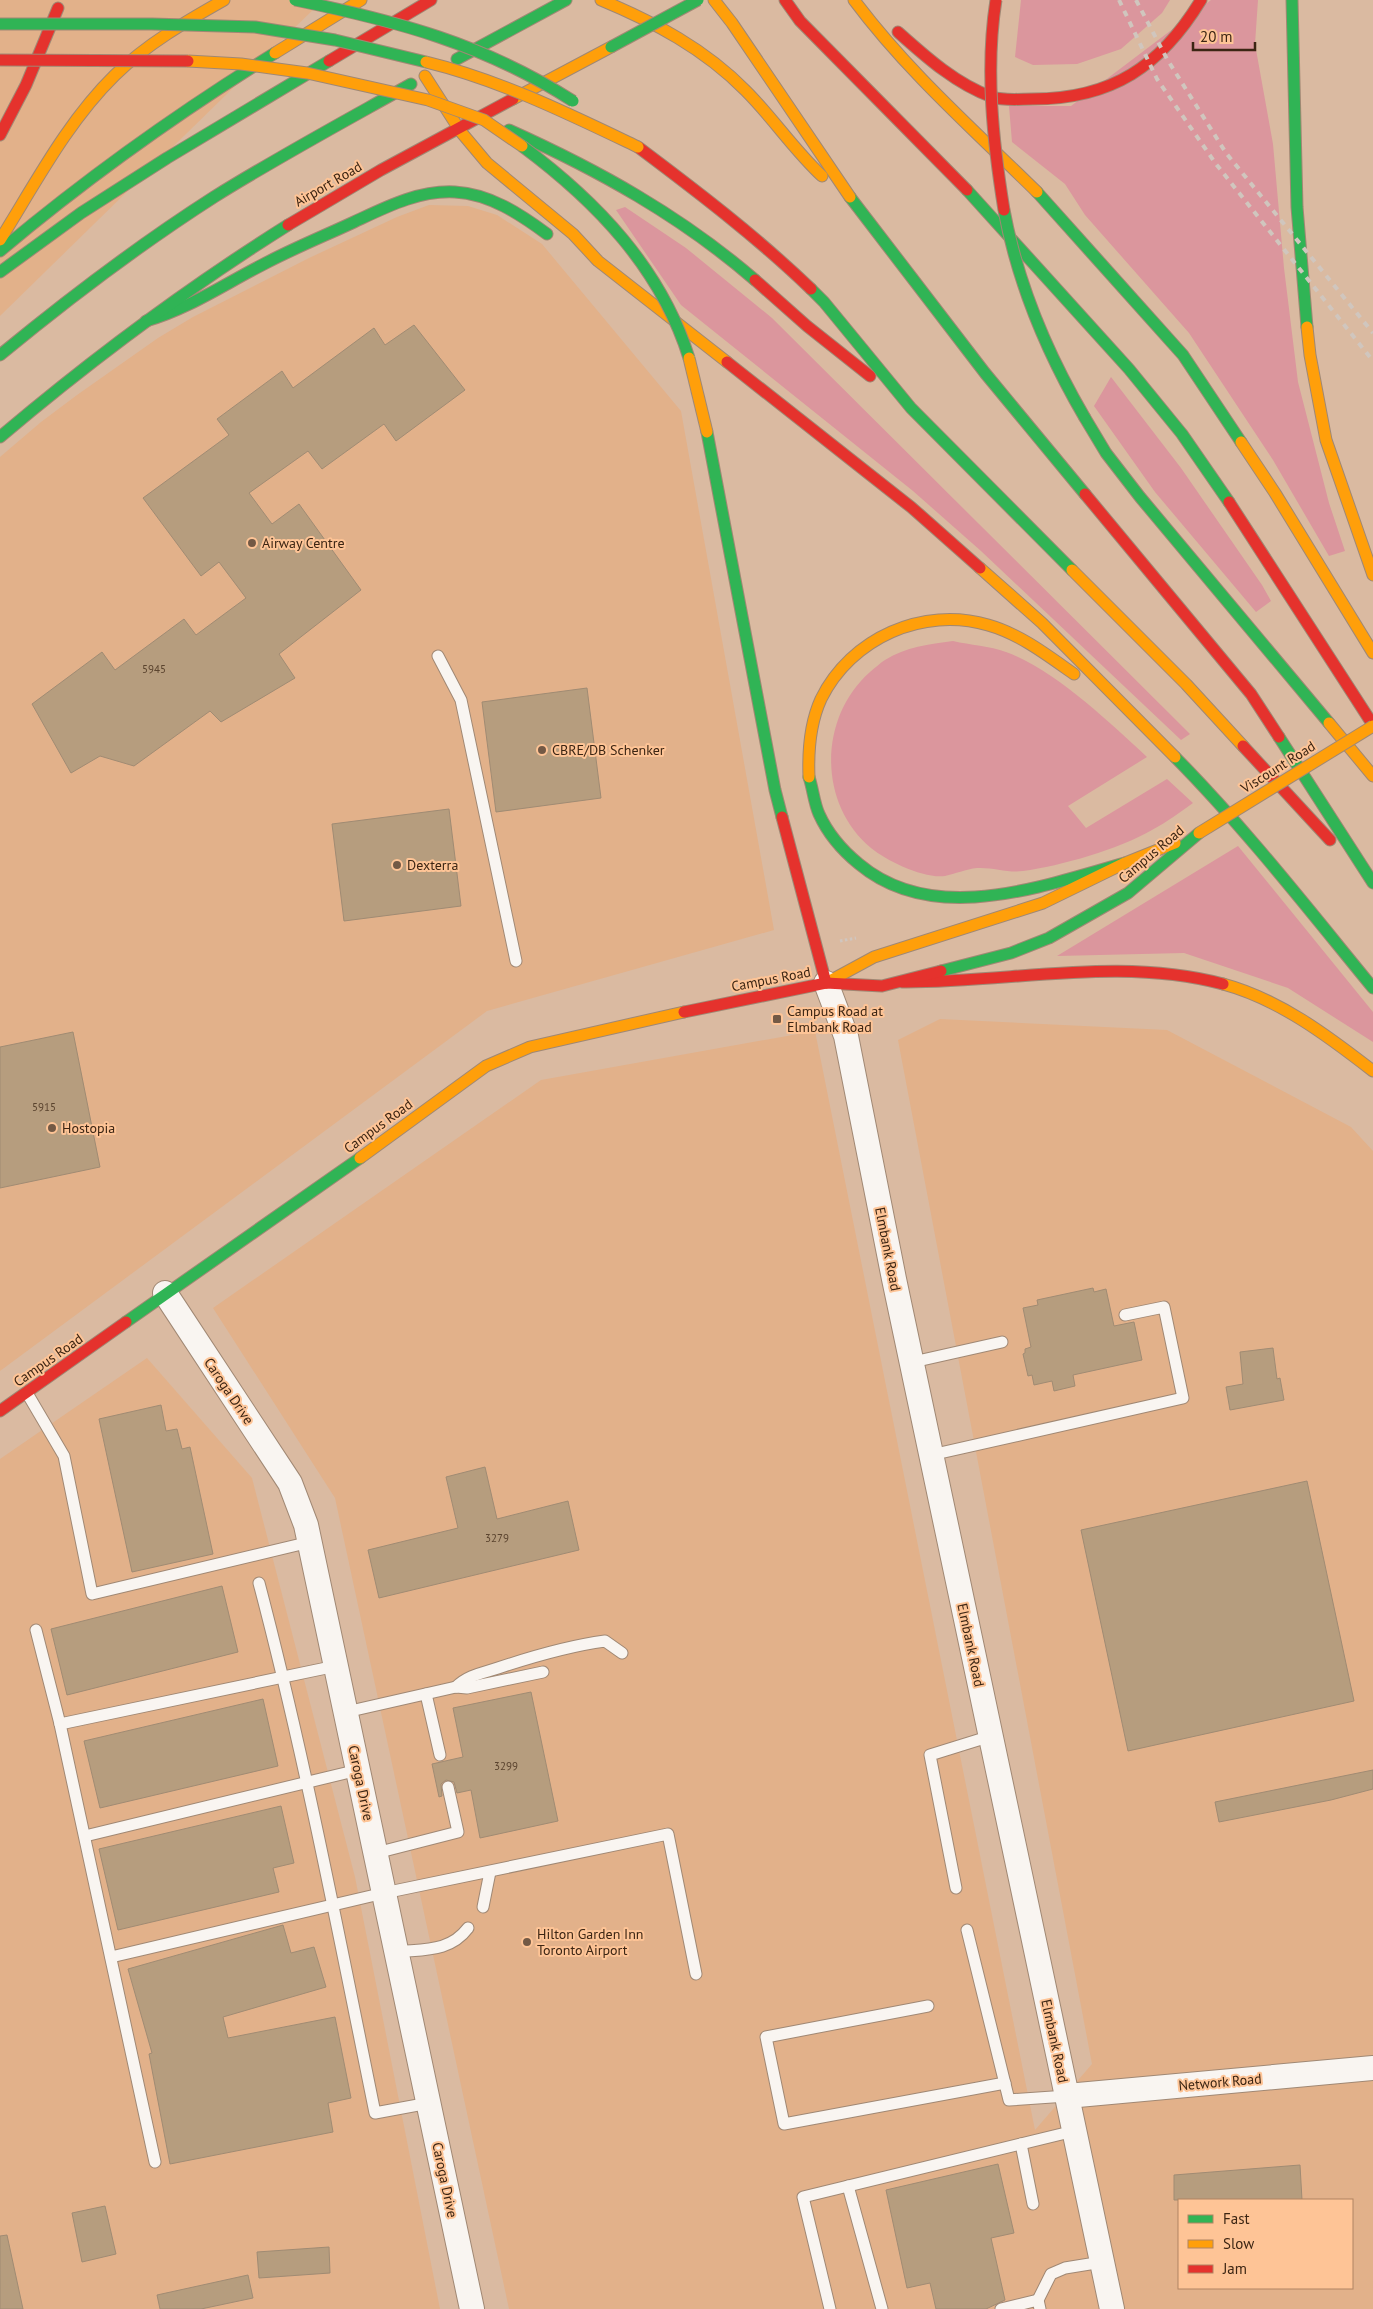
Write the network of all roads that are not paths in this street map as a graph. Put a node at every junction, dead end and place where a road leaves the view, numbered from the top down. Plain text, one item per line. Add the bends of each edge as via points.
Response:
1 (66, 0) edge
2 (224, 0) edge
3 (295, 0) edge
4 (361, 0) edge
5 (431, 0) edge
6 (566, 0) edge
7 (602, 0) edge
8 (698, 0) edge
9 (714, 0) edge
10 (774, 0) edge
11 (785, 0) edge
12 (854, 0) edge
13 (862, 0) edge
14 (996, 0) edge
15 (1201, 0) edge
16 (1281, 0) edge
17 (1292, 0) edge
18 (654, 7) dead end
19 (58, 8) junction
20 (800, 21) junction
21 (0, 24) edge
22 (32, 36) dead end
23 (19, 50) dead end
24 (0, 60) edge
25 (1293, 65) junction
26 (0, 71) edge
27 (425, 76) junction
28 (735, 79) junction
29 (483, 120) junction
30 (458, 128) junction
31 (0, 135) edge
32 (638, 147) junction
33 (860, 210) junction
34 (3, 236) edge
35 (559, 243) dead end
36 (0, 251) edge
37 (575, 254) dead end
38 (598, 261) junction
39 (0, 272) edge
40 (146, 321) junction
41 (0, 355) edge
42 (911, 408) junction
43 (0, 436) edge
44 (1373, 575) edge
45 (1373, 653) edge
46 (438, 656) dead end
47 (1124, 707) junction
48 (1373, 726) edge
49 (1373, 776) edge
50 (1199, 833) junction
51 (1125, 863) junction
52 (1373, 884) edge
53 (1373, 887) edge
54 (516, 961) dead end
55 (902, 982) junction
56 (826, 983) junction
57 (1373, 988) edge
58 (1373, 1071) edge
59 (164, 1293) junction
60 (1125, 1315) dead end
61 (1002, 1342) dead end
62 (913, 1362) junction
63 (27, 1393) junction
64 (0, 1412) edge
65 (931, 1455) junction
66 (310, 1542) junction
67 (259, 1584) dead end
68 (36, 1630) dead end
69 (622, 1653) dead end
70 (336, 1666) junction
71 (502, 1666) junction
72 (543, 1672) dead end
73 (284, 1677) junction
74 (506, 1679) junction
75 (456, 1687) junction
76 (426, 1694) junction
77 (346, 1712) junction
78 (60, 1724) junction
79 (991, 1736) junction
80 (440, 1755) dead end
81 (358, 1770) junction
82 (307, 1782) junction
83 (448, 1787) dead end
84 (85, 1836) junction
85 (376, 1853) junction
86 (490, 1872) junction
87 (956, 1888) dead end
88 (384, 1893) junction
89 (332, 1905) junction
90 (484, 1907) dead end
91 (468, 1928) dead end
92 (967, 1930) dead end
93 (397, 1952) junction
94 (111, 1957) junction
95 (696, 1974) dead end
96 (928, 2006) dead end
97 (1373, 2068) edge
98 (1005, 2083) junction
99 (1067, 2096) junction
100 (429, 2103) junction
101 (1074, 2131) junction
102 (1021, 2144) junction
103 (155, 2162) dead end
104 (848, 2186) junction
105 (1033, 2204) dead end
106 (1102, 2262) junction
107 (1039, 2304) edge
108 (472, 2309) edge
109 (830, 2309) edge
110 (882, 2309) edge
111 (1001, 2309) edge
112 (1112, 2309) edge

1 - 19 main road
2 - 34 main road via 167,32 114,75 77,118
3 - 32 main road, bridge via 430,32 498,59 550,85
4 - 36 main road, bridge via 258,62 147,135
5 - 39 main road, bridge via 167,158 80,213
6 - 27 main road
7 - 28 main road via 678,39
8 - 30 main road, Airport Road, bridge
9 - 33 main road
10 - 20 lane
11 - 20 main road
12 - 45 main road via 911,68 1054,210 1183,355 1275,493
13 - 15 main road via 938,65 961,80 993,98 1038,100 1082,96 1126,79 1164,52 1185,28
14 - 49 main road, bridge via 992,26 992,110 998,174 1008,228 1043,338 1106,453
16 - 25 main road
17 - 25 main road
18 - 28 main road via 683,26
19 - 22 main road
19 - 31 main road via 26,85
20 - 48 main road via 981,204 1129,369 1182,434 1268,559
21 - 32 main road, bridge via 255,27 335,40 466,73 547,104
23 - 26 main road
24 - 29 main road, bridge via 163,60 285,69 341,78
25 - 44 main road via 1302,280 1316,396 1326,440
27 - 30 main road
27 - 41 main road via 212,198 94,280
28 - 33 main road via 806,162
29 - 42 main road, bridge via 574,160 664,211 726,255 807,326
29 - 56 main road, bridge via 560,175 611,224 657,284 684,344 700,396 775,790
30 - 38 main road via 486,162 584,242
30 - 40 main road, Airport Road via 306,214
32 - 42 main road via 777,256 824,302
33 - 52 main road via 985,373 1251,694
35 - 40 main road via 528,220 480,196 426,192 390,205 261,266 168,316
37 - 38 main road
38 - 47 main road via 912,507 1042,624
40 - 43 main road, Airport Road
42 - 53 main road via 1186,684
46 - 54 lane via 461,700
47 - 51 main road via 1034,646 998,628 963,621 926,622 890,631 873,640 839,668 819,701 808,760 812,793 829,834 856,864 902,891 922,895 990,897
47 - 57 main road via 1201,783
48 - 50 main road, Viscount Road, bridge
50 - 51 main road, Campus Road
50 - 55 main road, Campus Road via 1128,893 1048,938 1011,953
51 - 56 main road, Campus Road via 1043,903 874,957
55 - 56 main road, Campus Road via 882,986
55 - 58 main road via 937,984 1120,972 1177,974 1206,979 1268,1001
56 - 59 main road, Campus Road via 680,1012 540,1045 486,1066 372,1150
56 - 62 street, Elmbank Road via 846,1036
59 - 63 main road, Campus Road
59 - 66 street, Caroga Drive via 290,1482
60 - 65 lane via 1164,1307 1183,1398
61 - 62 lane
62 - 65 street, Elmbank Road
63 - 64 main road, Campus Road
63 - 66 lane via 64,1456 92,1594
65 - 79 street, Elmbank Road
66 - 70 street, Caroga Drive
67 - 73 lane
68 - 78 lane
69 - 71 lane via 605,1641
70 - 73 lane
70 - 77 street, Caroga Drive
71 - 74 lane
71 - 75 lane via 464,1679
72 - 74 lane
73 - 78 lane
73 - 82 lane
74 - 75 lane via 467,1688
75 - 76 lane
76 - 77 lane
76 - 80 lane
77 - 81 street, Caroga Drive
78 - 84 lane
79 - 87 lane via 930,1754
79 - 99 street, Elmbank Road
81 - 82 lane
81 - 85 street, Caroga Drive
82 - 84 lane
82 - 89 lane
83 - 85 lane via 458,1832
84 - 94 lane
85 - 88 street, Caroga Drive
86 - 88 lane
86 - 90 lane
86 - 95 lane via 668,1834
88 - 89 lane
88 - 93 street, Caroga Drive
89 - 94 lane
89 - 100 lane via 375,2113
91 - 93 lane via 459,1939 440,1948
92 - 98 lane
93 - 100 street, Caroga Drive
94 - 103 lane
96 - 98 lane via 766,2037 784,2124
97 - 99 street, Network Road
98 - 99 lane via 1009,2100
99 - 101 street, Elmbank Road
100 - 108 street, Caroga Drive
101 - 102 lane
101 - 106 street, Elmbank Road
102 - 104 lane
102 - 105 lane
104 - 109 lane via 802,2197
104 - 110 lane
106 - 107 lane via 1065,2268 1051,2274
106 - 112 street, Elmbank Road
107 - 111 lane

